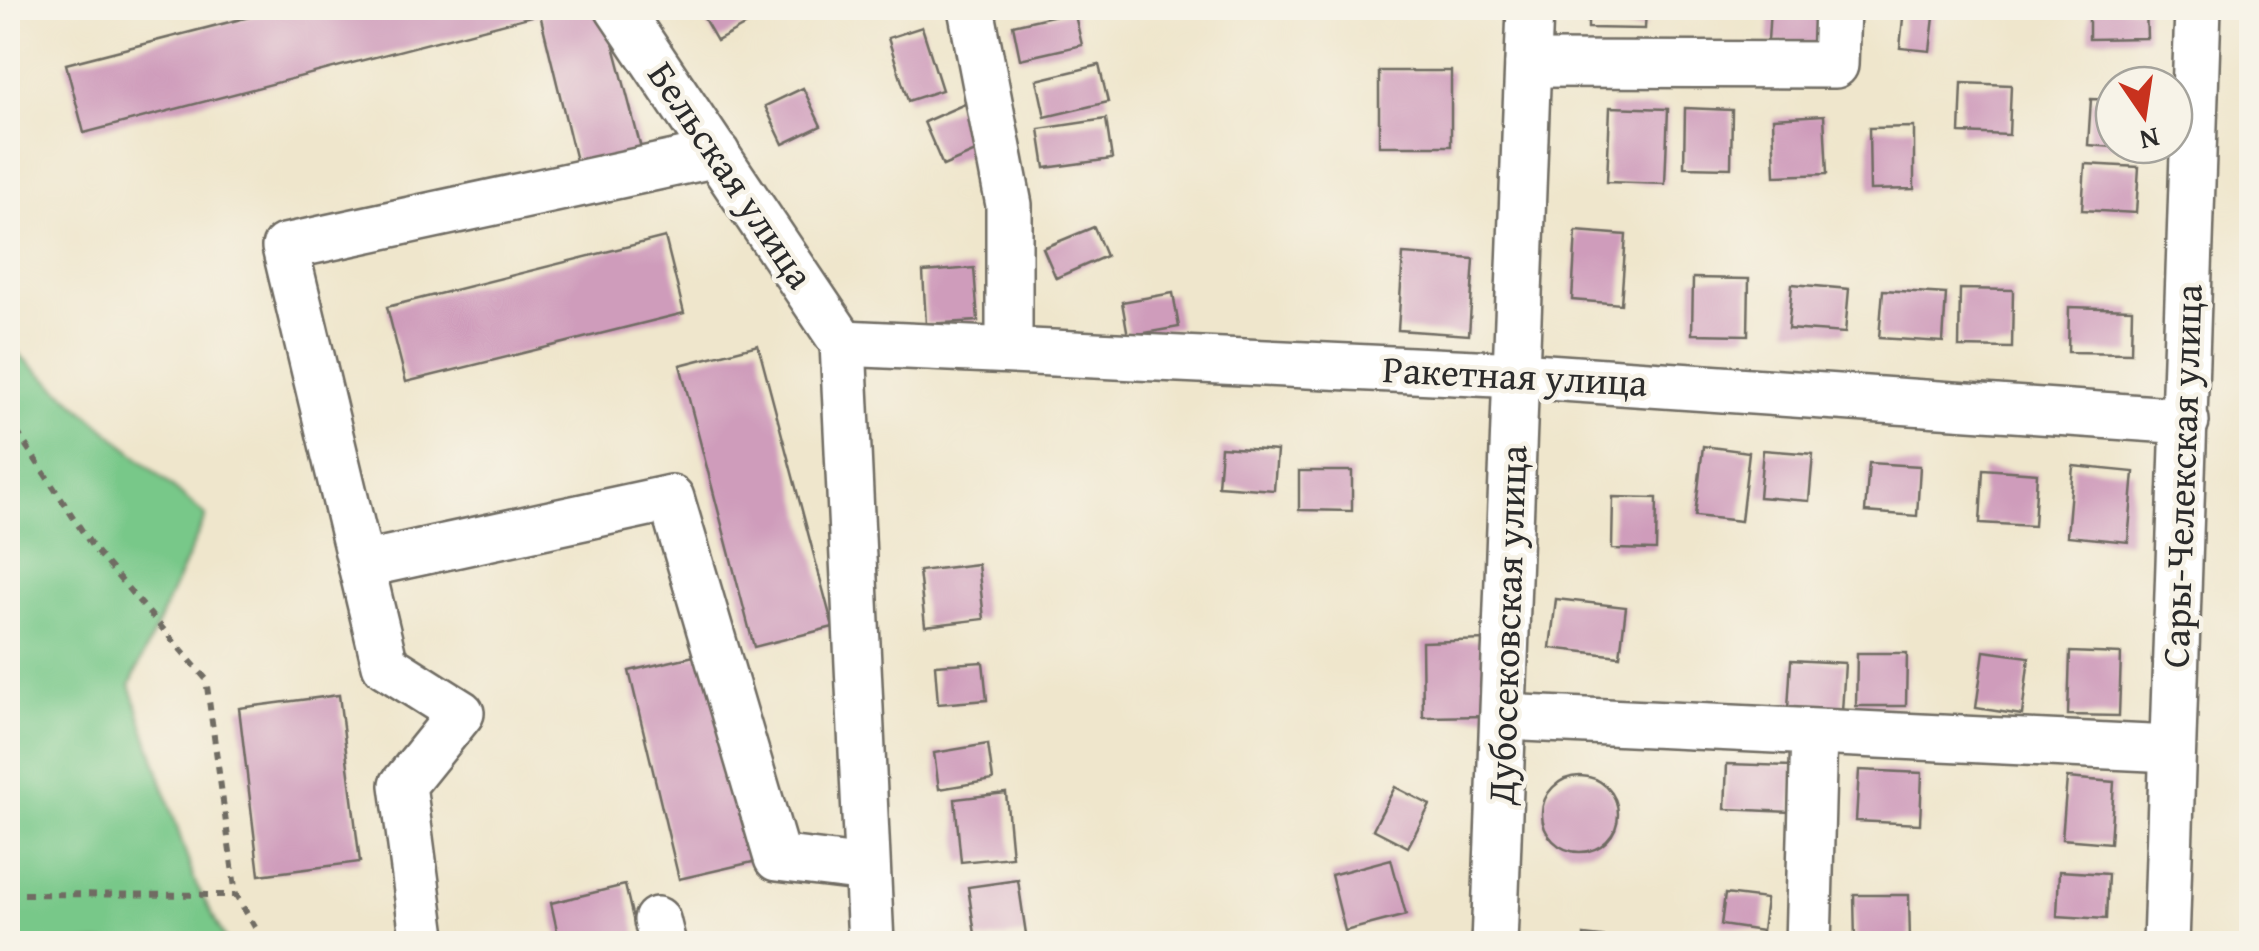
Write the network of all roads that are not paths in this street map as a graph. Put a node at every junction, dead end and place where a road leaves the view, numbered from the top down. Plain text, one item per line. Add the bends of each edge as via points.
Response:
1 (618, 8) edge
2 (971, 8) edge
3 (1530, 8) edge
4 (1837, 8) edge
5 (2198, 8) edge
6 (1528, 64) junction
7 (717, 154) junction
8 (843, 343) junction
9 (1009, 350) junction
10 (1518, 375) junction
11 (2186, 421) junction
12 (362, 565) junction
13 (1504, 717) junction
14 (1814, 733) junction
15 (2170, 748) junction
16 (867, 869) junction
17 (424, 944) edge
18 (871, 944) edge
19 (1494, 944) edge
20 (1808, 944) edge
21 (2166, 944) edge

1 - 7 street, Бельская улица
2 - 9 street via 1009,205
3 - 6 street, Дубосековская улица
4 - 6 street via 1835,66
5 - 11 street, Сары-Челекская улица
6 - 10 street, Дубосековская улица
7 - 8 street, Бельская улица
7 - 12 street via 286,247
8 - 9 street, Ракетная улица
8 - 16 street
9 - 10 street, Ракетная улица
10 - 11 street, Ракетная улица
10 - 13 street, Дубосековская улица
11 - 15 street, Сары-Челекская улица
12 - 16 street via 671,498 777,858
12 - 17 street via 386,665 461,713 403,786
13 - 14 street
13 - 19 street, Дубосековская улица
14 - 15 street
14 - 20 street
15 - 21 street, Сары-Челекская улица
16 - 18 street

